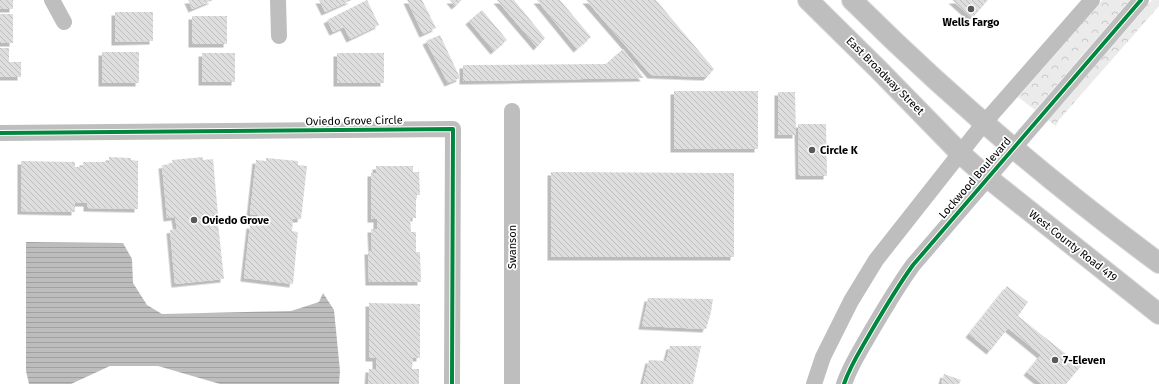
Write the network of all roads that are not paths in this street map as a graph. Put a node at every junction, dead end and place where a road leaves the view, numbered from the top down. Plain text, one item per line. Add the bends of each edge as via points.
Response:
1 (52, 0) edge
2 (278, 0) edge
3 (808, 0) edge
4 (852, 0) edge
5 (1092, 0) edge
6 (1141, 0) edge
7 (64, 22) dead end
8 (279, 36) dead end
9 (512, 111) dead end
10 (984, 123) junction
11 (0, 133) edge
12 (1013, 148) junction
13 (961, 154) junction
14 (988, 178) junction
15 (1159, 263) edge
16 (1159, 314) edge
17 (452, 384) edge
18 (512, 384) edge
19 (814, 384) edge
20 (844, 384) edge

1 - 7 street
2 - 8 street
3 - 13 main road, East Broadway Street
4 - 10 main road
5 - 10 street
6 - 12 street, Lockwood Boulevard
9 - 18 street, Swanson
10 - 12 main road
10 - 13 street
11 - 17 street, Oviedo Grove Circle via 453,129
12 - 14 street, Lockwood Boulevard
12 - 15 main road via 1101,220
13 - 14 main road, East Broadway Street
13 - 19 street via 876,260 851,301 823,357
14 - 16 main road, West County Road 419
14 - 20 street, Lockwood Boulevard via 895,289 852,364

